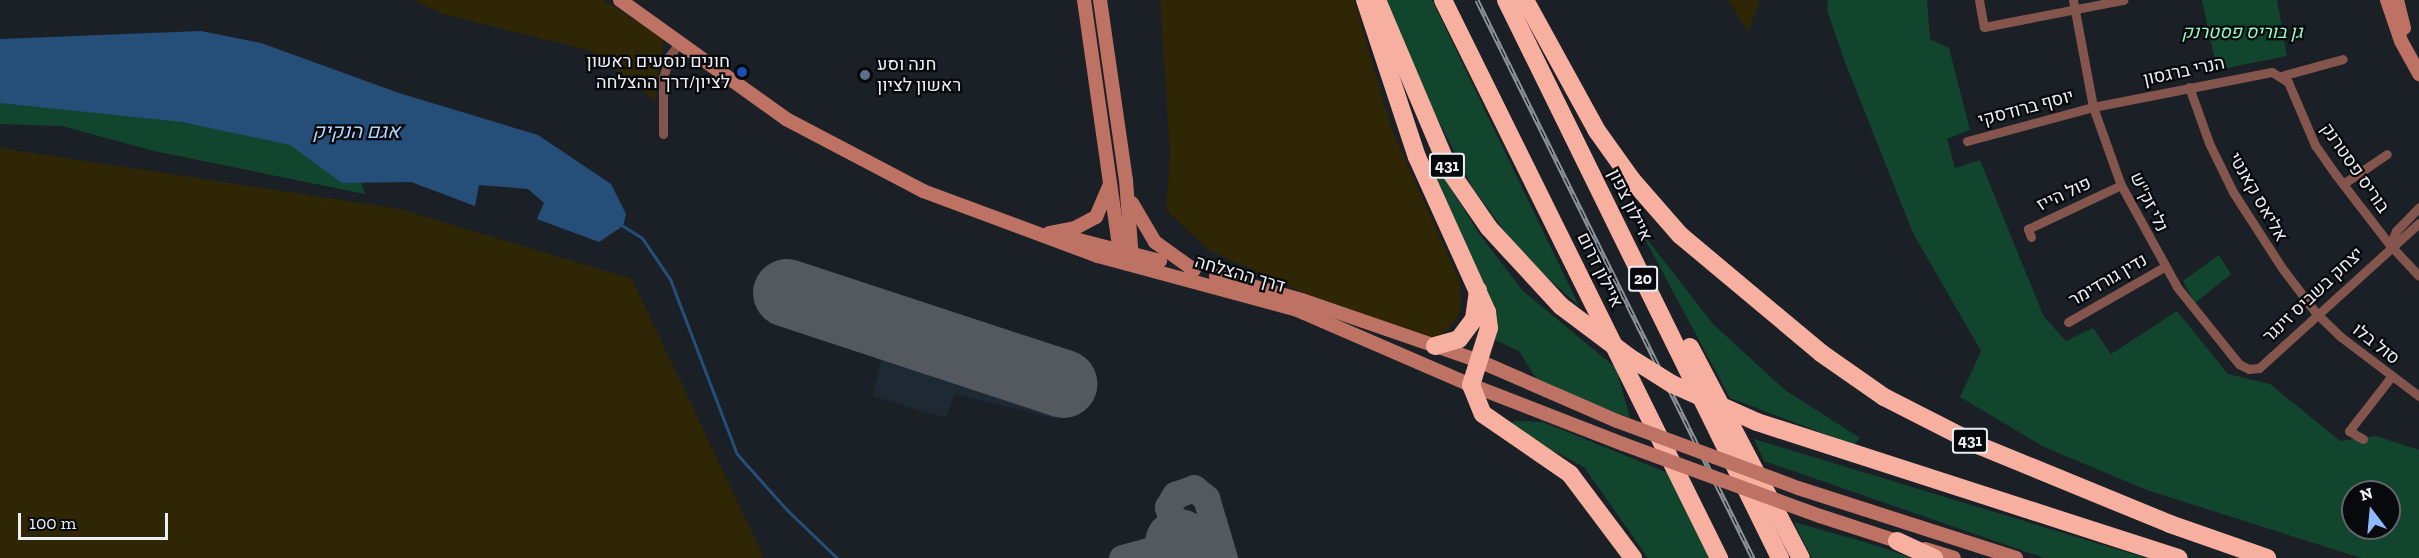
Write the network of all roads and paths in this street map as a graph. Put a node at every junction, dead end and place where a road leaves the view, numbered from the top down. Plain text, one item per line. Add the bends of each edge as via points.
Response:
1 (620, 0) edge
2 (1084, 0) edge
3 (1100, 0) edge
4 (1365, 0) edge
5 (1377, 0) edge
6 (1443, 0) edge
7 (1506, 0) edge
8 (1525, 0) edge
9 (1979, 0) edge
10 (2123, 0) edge
11 (2387, 0) edge
12 (2397, 0) edge
13 (2073, 5) edge
14 (681, 41) junction
15 (2343, 59) dead end
16 (2419, 74) edge
17 (2281, 76) junction
18 (2189, 87) junction
19 (2093, 107) junction
20 (663, 134) dead end
21 (1967, 141) dead end
22 (2387, 154) dead end
23 (1110, 175) junction
24 (1126, 180) junction
25 (2343, 184) junction
26 (2121, 185) junction
27 (1599, 189) junction
28 (2419, 207) edge
29 (993, 218) junction
30 (2419, 223) edge
31 (1049, 233) junction
32 (2031, 237) dead end
33 (2390, 245) junction
34 (1126, 257) junction
35 (2164, 267) junction
36 (1194, 270) junction
37 (2419, 276) edge
38 (1478, 288) junction
39 (2316, 313) junction
40 (2068, 322) dead end
41 (1435, 346) junction
42 (1479, 361) junction
43 (2259, 368) joint
44 (2391, 377) junction
45 (1471, 385) junction
46 (2419, 396) edge
47 (2363, 439) dead end
48 (1897, 541) junction
49 (1633, 558) edge
50 (1719, 558) edge
51 (1780, 558) edge
52 (1801, 558) edge
53 (1935, 558) edge
54 (1954, 558) edge
55 (2016, 558) edge
56 (2180, 558) edge
57 (2267, 558) edge

1 - 14 street, דרך ההצלחה
2 - 23 street
3 - 24 street
4 - 38 highway via 1417,156
5 - 56 highway, 431, bridge via 1449,170 1489,228 1561,306 1629,357 1672,384 1757,422
6 - 50 highway, איילון דרום
7 - 27 highway, איילון צפון / 20
8 - 57 highway, 431 via 1597,131 1632,180 1680,235 1821,353 1884,397 1980,446 2170,524
9 - 13 street via 1984,27
10 - 13 street
11 - 16 street via 2401,41
12 - 16 street
13 - 19 street, נלי זק"ש
14 - 20 street via 670,56 663,78
14 - 29 street, דרך ההצלחה via 812,134 923,191
15 - 17 street, הנרי ברגסון
17 - 18 street, הנרי ברגסון via 2261,72
17 - 25 street, בוריס פסטרנק via 2315,145
18 - 19 street, הנרי ברגסון
18 - 39 street, אליאס קאנטי via 2209,143 2233,192 2258,235
19 - 21 street, יוסף ברודסקי
19 - 26 street, נלי זק"ש
22 - 25 street
23 - 31 street via 1107,197 1096,218 1075,228
23 - 34 street
24 - 34 street
24 - 36 street via 1135,211 1148,234
25 - 33 street, בוריס פסטרנק
26 - 32 street, פול הייז via 2028,229
26 - 35 street, נלי זק"ש
27 - 51 highway, איילון צפון / 20
27 - 52 highway via 1633,240
28 - 33 street, יצחק בשביס זינגר via 2396,231
29 - 31 street, דרך ההצלחה
29 - 34 street, דרך ההצלחה
30 - 33 street, יצחק בשביס זינגר
31 - 34 street, דרך ההצלחה
33 - 37 street
33 - 39 street, יצחק בשביס זינגר
34 - 36 street, דרך ההצלחה
34 - 45 street, דרך ההצלחה via 1295,309
35 - 40 street, נדין גורדימר
35 - 43 street, נלי זק"ש via 2239,364
36 - 41 street, דרך ההצלחה via 1302,300
38 - 41 highway via 1474,319 1459,339
38 - 42 highway via 1489,328
39 - 43 street, יצחק בשביס זינגר
39 - 44 street, סול בלו
41 - 42 street, דרך ההצלחה
42 - 45 highway
42 - 55 street, דרך ההצלחה, bridge via 1617,422 1798,488
44 - 46 street, סול בלו
44 - 47 street via 2349,431
45 - 48 street, דרך ההצלחה, bridge via 1623,444
45 - 49 highway via 1483,414 1570,474
48 - 53 highway
48 - 54 street, דרך ההצלחה

